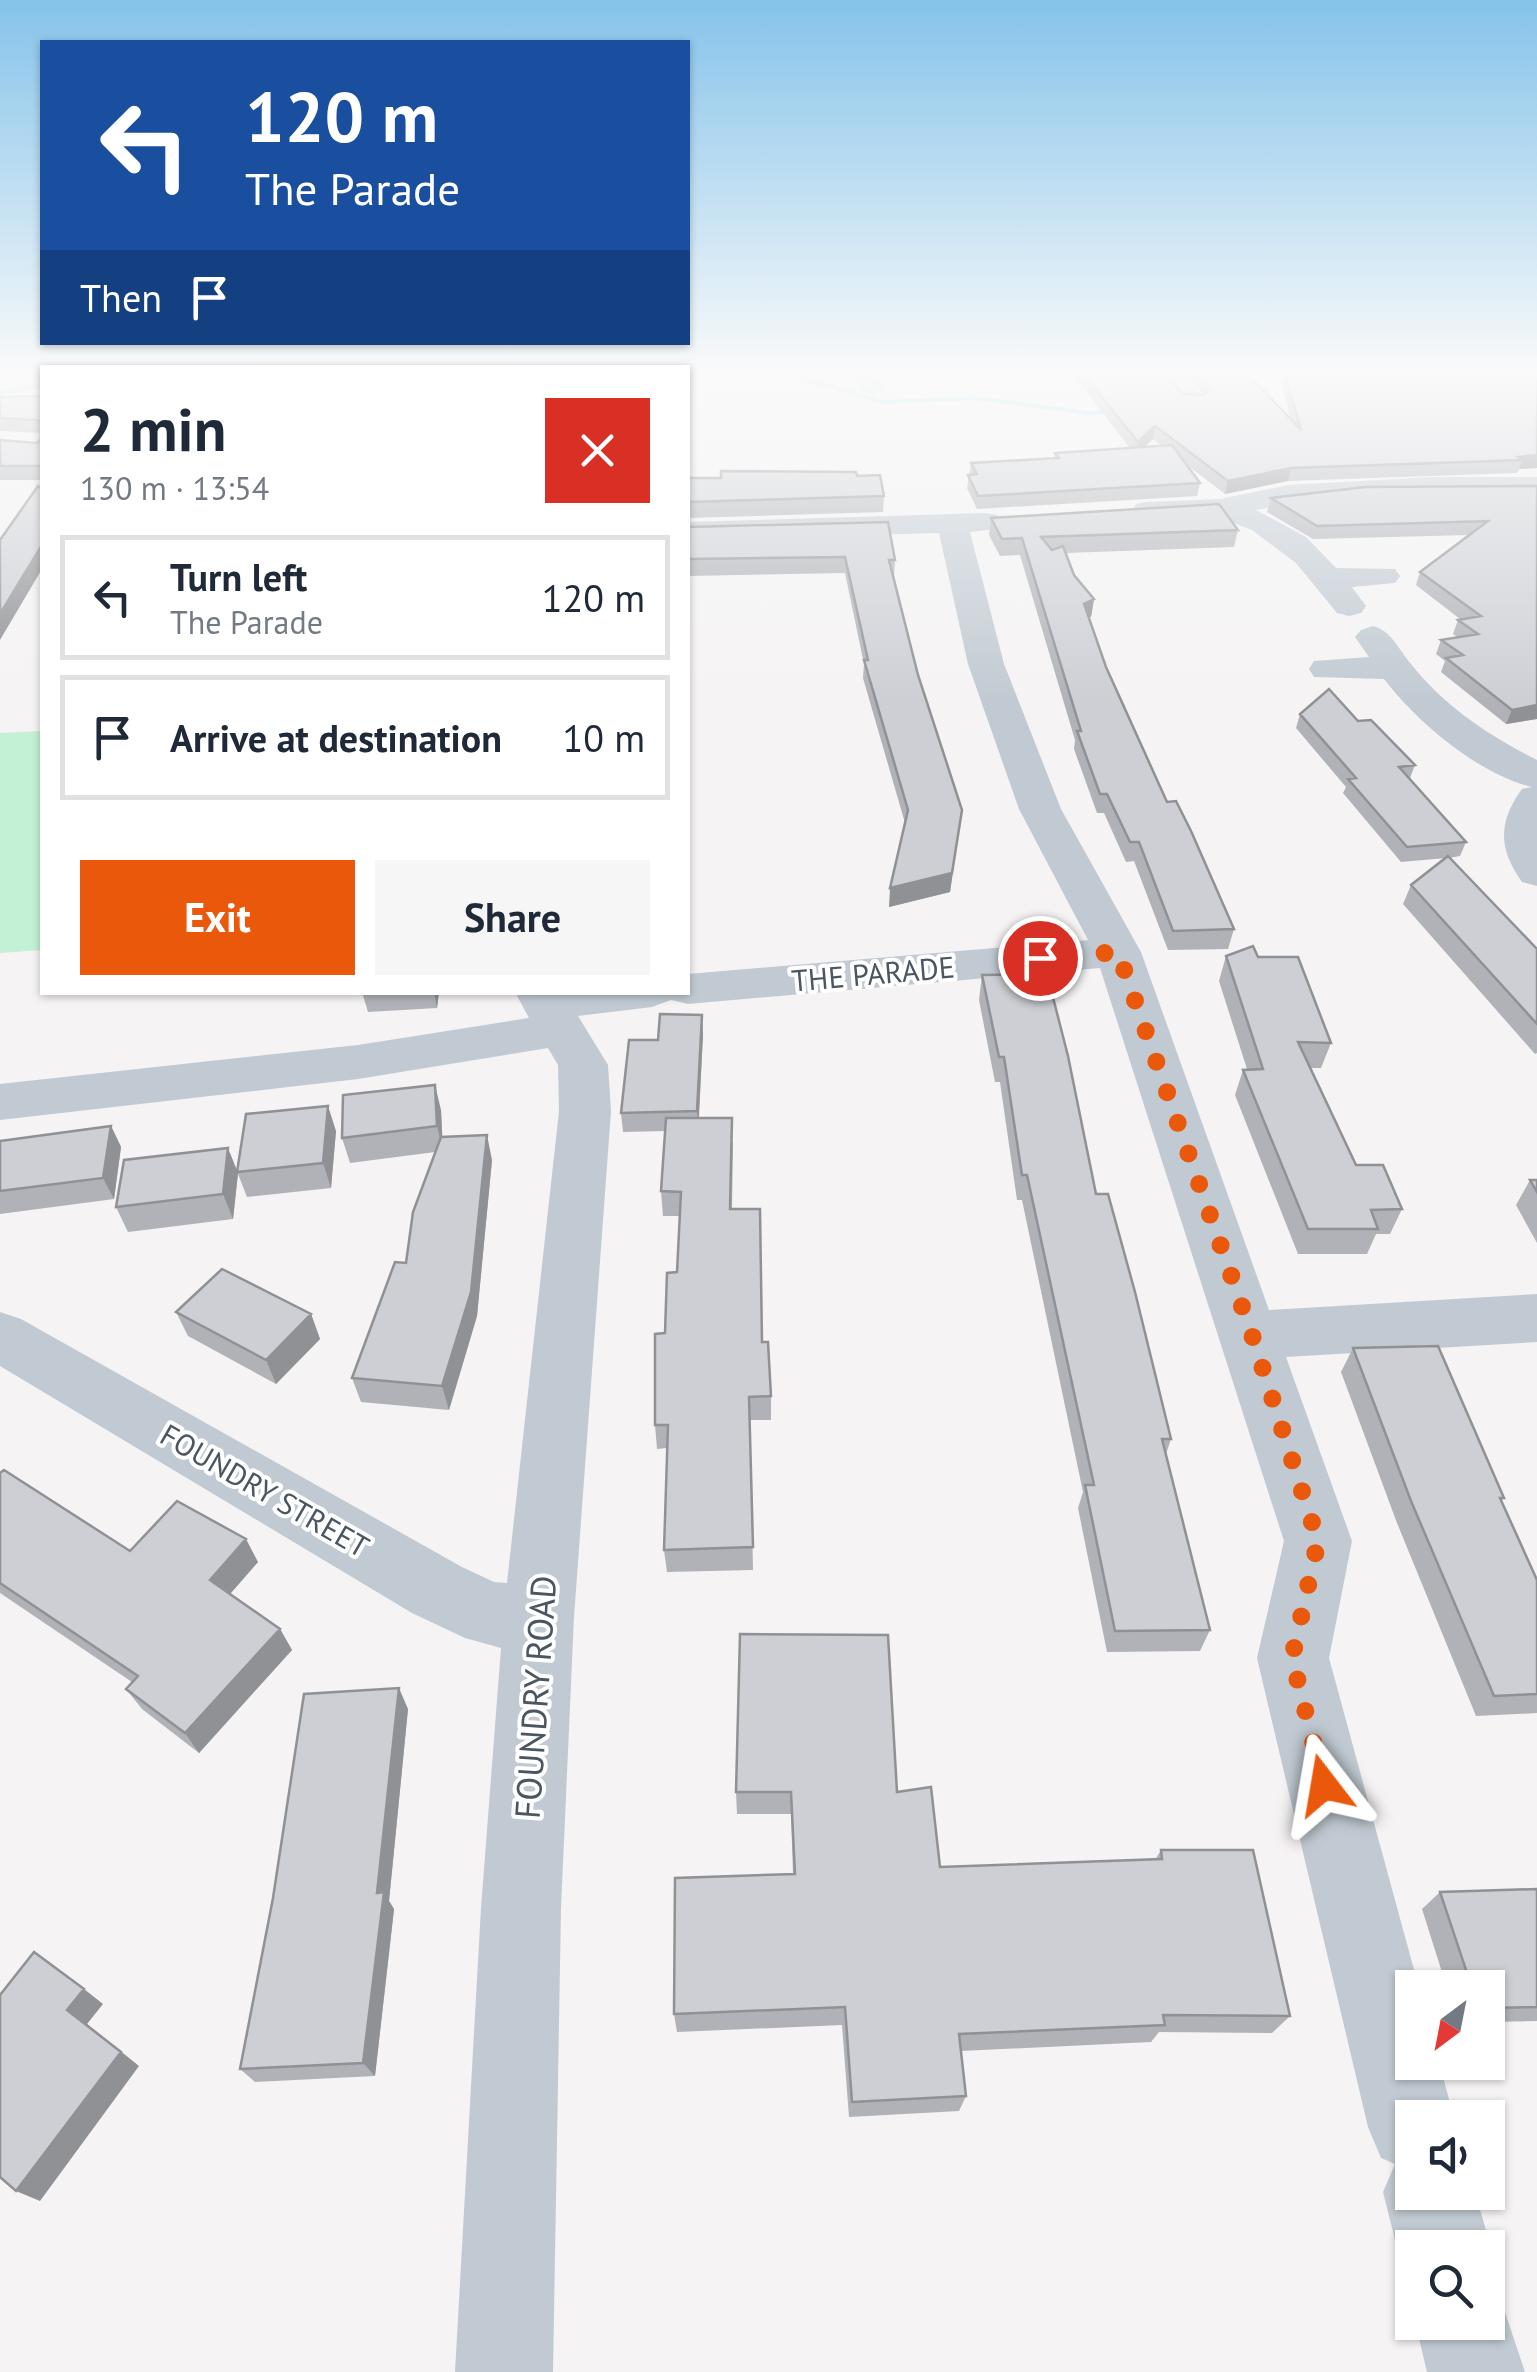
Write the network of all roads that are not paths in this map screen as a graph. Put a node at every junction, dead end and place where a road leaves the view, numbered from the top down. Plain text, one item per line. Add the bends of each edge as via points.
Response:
1 (1528, 497) edge
2 (1220, 508) junction
3 (1120, 512) edge
4 (1022, 519) edge
5 (952, 524) junction
6 (690, 530) edge
7 (1383, 576) dead end
8 (1328, 578) junction
9 (1350, 606) dead end
10 (1327, 669) dead end
11 (1537, 776) edge
12 (1537, 798) edge
13 (1537, 873) edge
14 (1118, 952) junction
15 (690, 989) edge
16 (620, 995) edge
17 (549, 1010) edge
18 (0, 1102) edge
19 (1537, 1318) edge
20 (1252, 1335) junction
21 (0, 1336) edge
22 (538, 1617) junction
23 (1405, 2100) edge
24 (1468, 2340) edge
25 (504, 2372) edge
26 (1476, 2372) edge

1 - 2 street via 1499,486 1288,494
2 - 3 street
2 - 8 street via 1282,532
4 - 5 street
5 - 6 street
5 - 14 street via 986,664 1040,809
7 - 8 street
8 - 9 street
10 - 11 street via 1383,652 1424,706 1471,743
12 - 13 street via 1523,815 1523,850
14 - 15 street, THE PARADE
14 - 20 street
16 - 17 street
17 - 18 street via 358,1062
17 - 22 street, FOUNDRY ROAD via 583,1065 585,1111
19 - 20 street
20 - 23 street via 1318,1541 1292,1658
21 - 22 street, FOUNDRY STREET via 437,1590 490,1615
22 - 25 street, FOUNDRY ROAD
24 - 26 street

